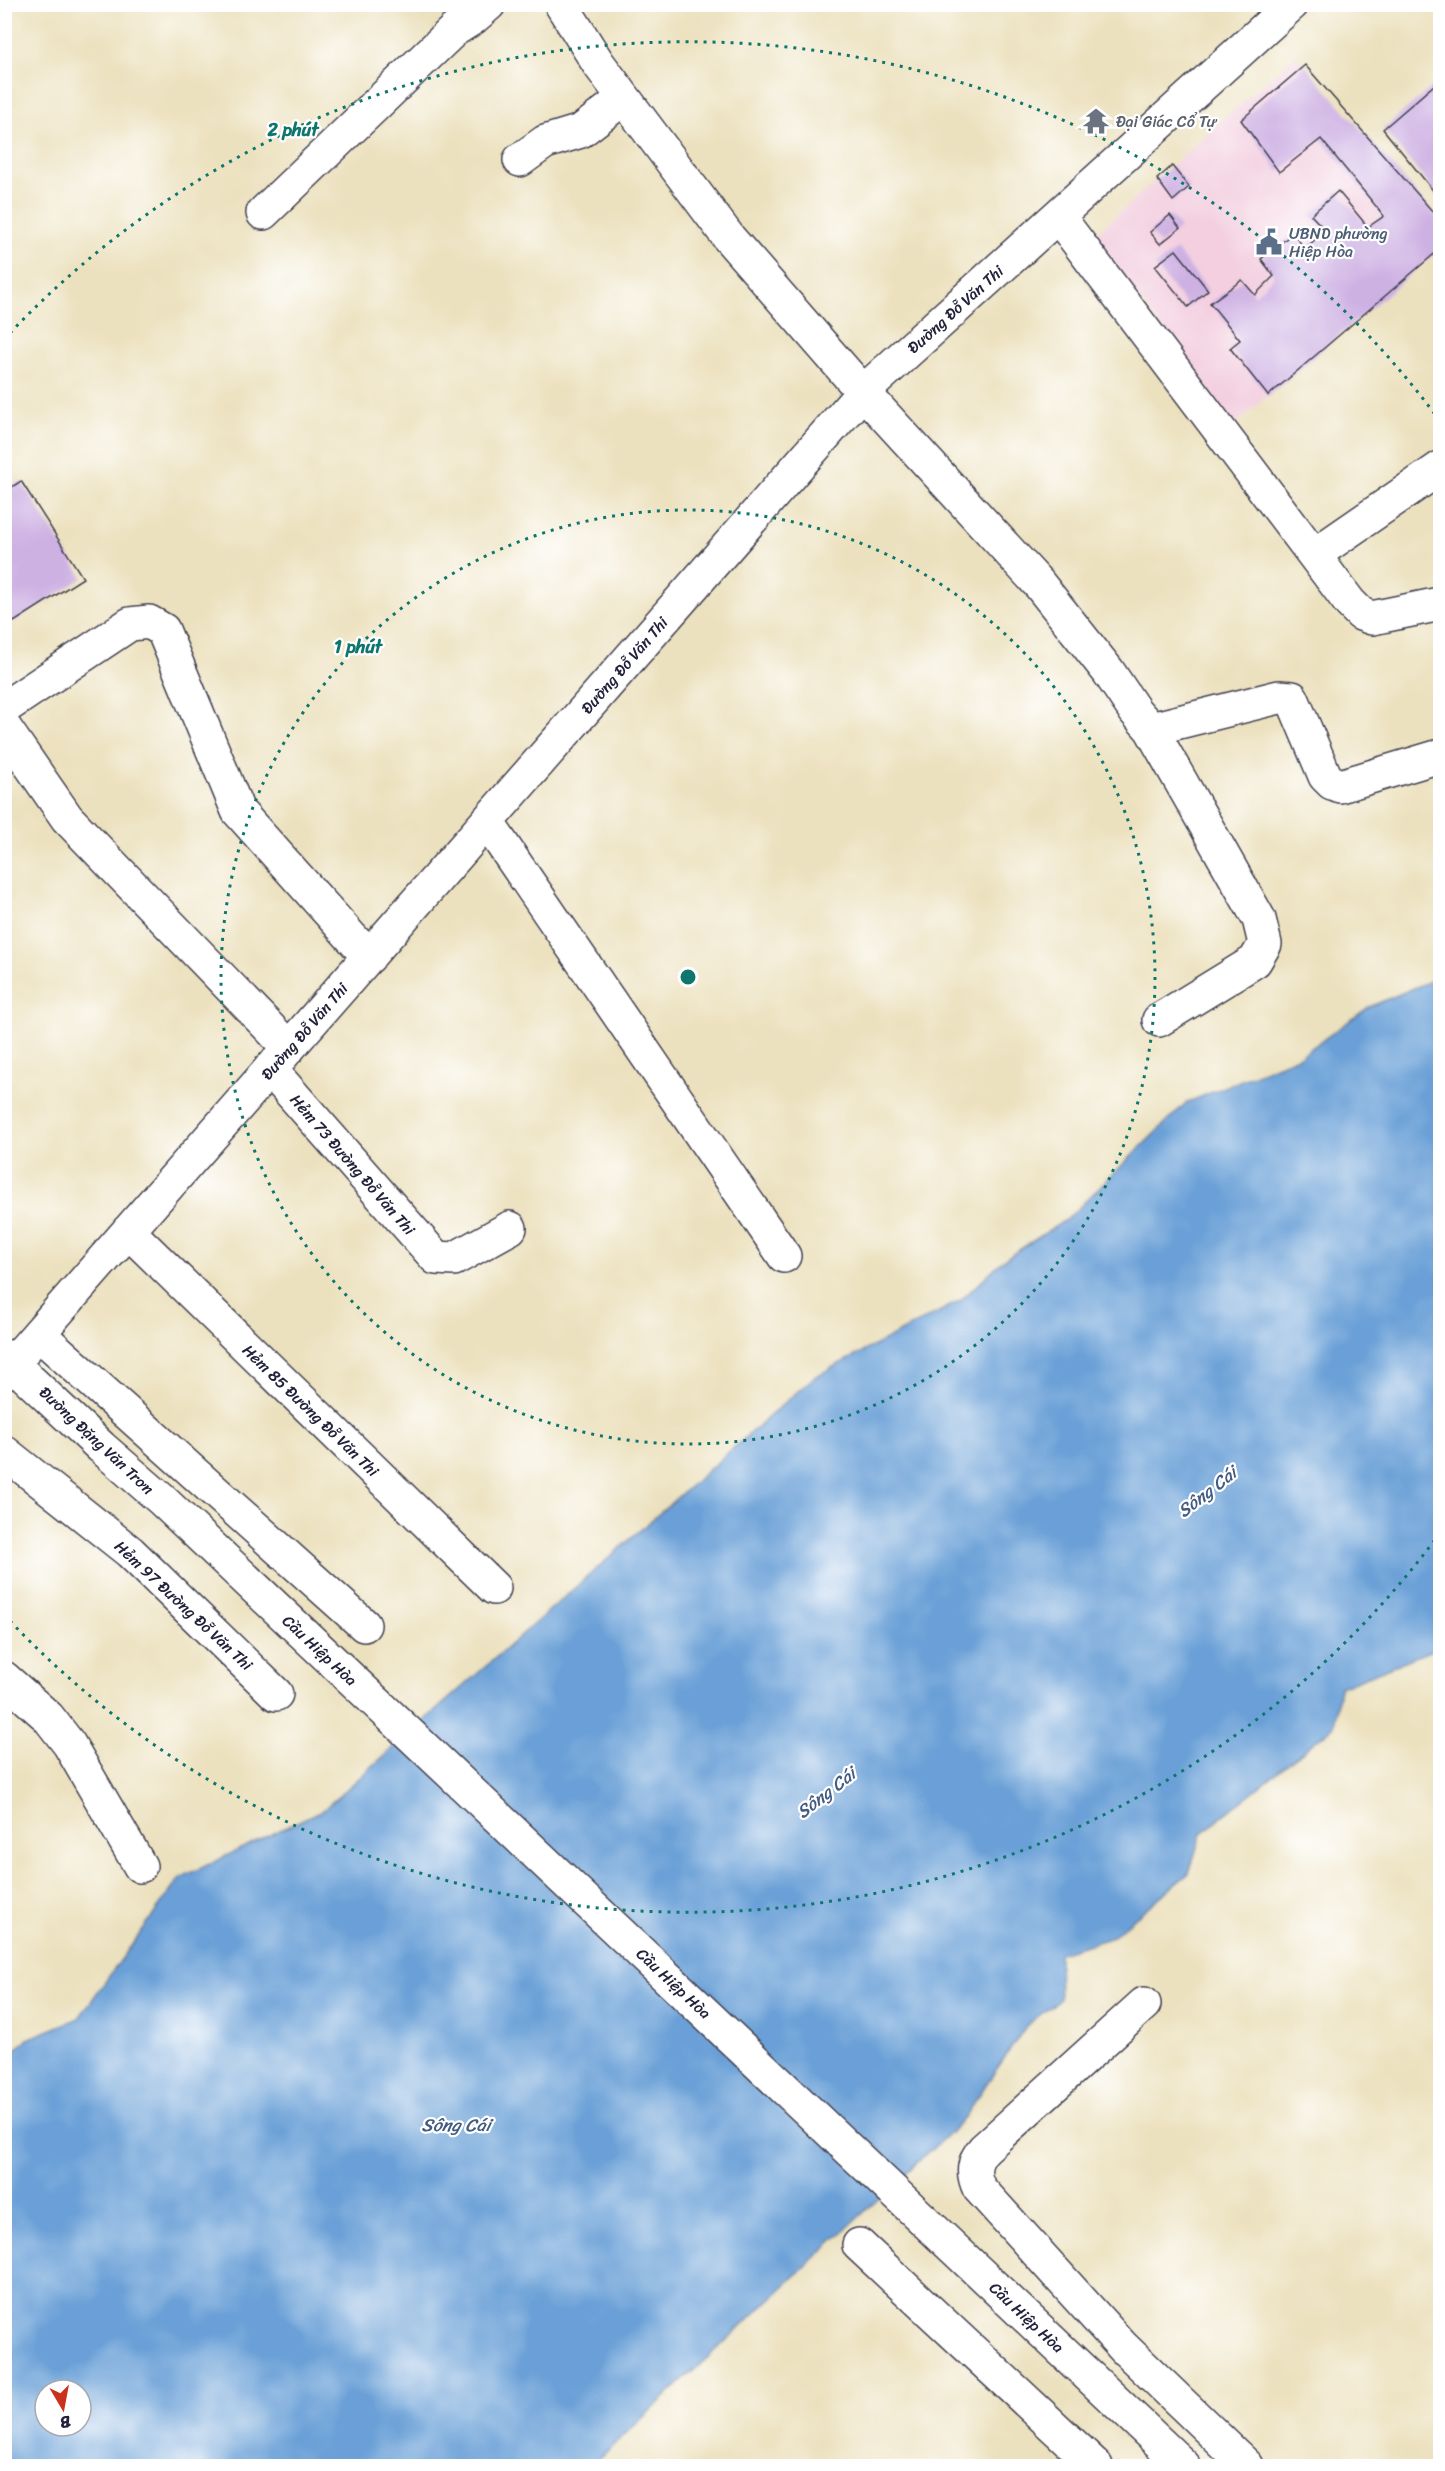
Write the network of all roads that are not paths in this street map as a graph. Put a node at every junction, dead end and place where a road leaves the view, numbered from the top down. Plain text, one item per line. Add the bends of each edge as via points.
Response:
1 (489, 4) edge
2 (561, 4) edge
3 (1292, 4) edge
4 (624, 98) junction
5 (520, 160) dead end
6 (263, 213) dead end
7 (1058, 216) junction
8 (863, 392) junction
9 (1440, 468) edge
10 (1314, 555) junction
11 (1440, 604) edge
12 (4, 708) edge
13 (4, 727) edge
14 (1151, 729) junction
15 (1440, 756) edge
16 (487, 822) junction
17 (369, 957) junction
18 (1158, 1020) dead end
19 (280, 1058) junction
20 (510, 1228) dead end
21 (128, 1231) junction
22 (784, 1256) dead end
23 (39, 1334) junction
24 (8, 1364) edge
25 (4, 1452) edge
26 (162, 1500) joint
27 (494, 1588) dead end
28 (364, 1625) dead end
29 (4, 1678) edge
30 (276, 1694) dead end
31 (140, 1866) dead end
32 (1144, 2004) dead end
33 (859, 2245) dead end
34 (1096, 2466) edge
35 (1185, 2466) edge
36 (1247, 2466) edge

1 - 6 street via 454,30
2 - 4 street
3 - 7 street, Đường Đỗ Văn Thi
4 - 5 street via 581,131 544,142
4 - 8 street via 729,238
7 - 8 street, Đường Đỗ Văn Thi
7 - 10 street
8 - 14 street via 1039,584
8 - 16 street, Đường Đỗ Văn Thi
9 - 10 street
10 - 11 street via 1361,614 1372,618
12 - 17 street via 130,624 149,622 163,630 238,811
13 - 19 street, Hẻm 73 Đường Đỗ Văn Thi via 67,818
14 - 15 street via 1279,697 1292,698 1325,776 1332,783 1340,786
14 - 18 street via 1259,919 1265,944 1255,961
16 - 17 street, Đường Đỗ Văn Thi
16 - 22 street
17 - 19 street, Đường Đỗ Văn Thi
19 - 20 street, Hẻm 73 Đường Đỗ Văn Thi via 436,1258 454,1259
19 - 21 street, Đường Đỗ Văn Thi
21 - 23 street, Đường Đỗ Văn Thi
21 - 27 street, Hẻm 85 Đường Đỗ Văn Thi
23 - 24 street, Đường Đỗ Văn Thi
23 - 28 street
24 - 26 street, Đường Đặng Văn Trơn
25 - 30 street, Hẻm 97 Đường Đỗ Văn Thi via 130,1552
26 - 35 street, Cầu Hiệp Hòa
29 - 31 street via 48,1717 69,1744
32 - 36 street via 984,2149 976,2160 975,2181 1123,2347
33 - 34 street

